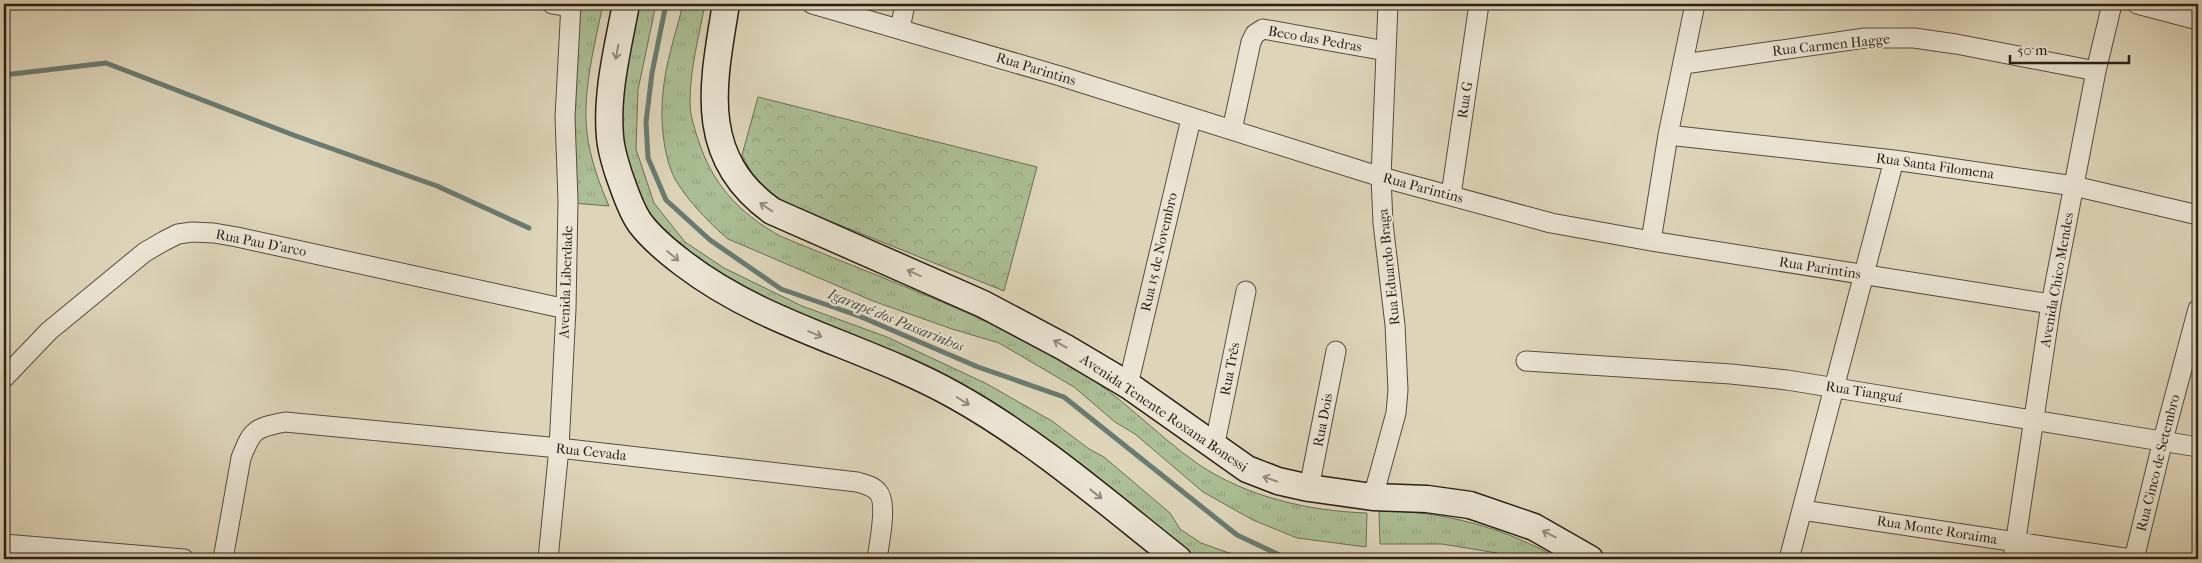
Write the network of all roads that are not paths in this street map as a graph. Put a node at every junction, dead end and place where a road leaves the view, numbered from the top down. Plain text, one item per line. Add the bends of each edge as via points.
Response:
1 (626, 4) edge
2 (726, 4) edge
3 (812, 4) edge
4 (905, 4) edge
5 (1388, 4) edge
6 (1479, 4) edge
7 (1695, 4) edge
8 (2112, 4) edge
9 (2137, 4) edge
10 (564, 5) edge
11 (2198, 20) edge
12 (900, 29) junction
13 (1386, 51) junction
14 (1684, 64) junction
15 (2096, 71) junction
16 (1191, 118) junction
17 (1232, 130) junction
18 (1668, 135) junction
19 (1894, 160) junction
20 (1381, 177) junction
21 (2074, 186) junction
22 (1451, 195) junction
23 (2198, 215) edge
24 (1651, 241) junction
25 (1864, 275) junction
26 (1246, 291) dead end
27 (2050, 304) junction
28 (566, 309) junction
29 (2198, 309) edge
30 (1336, 351) dead end
31 (1526, 360) dead end
32 (2191, 372) edge
33 (4, 378) edge
34 (1128, 385) junction
35 (1835, 386) junction
36 (2034, 420) junction
37 (2162, 440) junction
38 (2198, 447) edge
39 (559, 448) junction
40 (1214, 448) junction
41 (1309, 488) junction
42 (1373, 497) junction
43 (1802, 510) junction
44 (9, 549) edge
45 (2014, 551) edge
46 (184, 559) edge
47 (223, 559) edge
48 (548, 559) edge
49 (877, 559) edge
50 (1178, 559) edge
51 (1590, 559) edge
52 (1789, 559) edge
53 (2132, 559) edge

1 -> 50 street via 613,73 610,136 612,154 629,203 651,235 703,279 750,305 955,395 1066,470
34 -> 2 street, Avenida Tenente Roxana Bonessi via 983,304 772,211 756,199 733,170 718,138 714,118 714,72
3 - 12 street, Rua Parintins
4 - 12 street
5 - 13 street, Rua Eduardo Braga
6 - 22 street, Rua G
7 - 14 street
8 - 15 street, Avenida Chico Mendes
9 - 11 street
10 - 28 street, Avenida Liberdade via 568,201
12 - 16 street, Rua Parintins
13 - 17 street, Beco das Pedras via 1263,29 1251,42
13 - 20 street, Rua Eduardo Braga
14 - 15 street, Rua Carmen Hagge via 1865,38 1914,38
14 - 18 street
15 - 21 street, Avenida Chico Mendes
16 - 17 street, Rua Parintins
16 - 34 street, Rua 15 de Novembro
17 - 20 street, Rua Parintins
18 - 19 street, Rua Santa Filomena
18 - 24 street
19 - 21 street, Rua Santa Filomena
19 - 25 street
20 - 22 street, Rua Parintins
20 - 42 street, Rua Eduardo Braga via 1382,223 1395,325 1398,390 1396,413
21 - 23 street, Rua Santa Filomena
21 - 27 street, Avenida Chico Mendes
22 - 24 street, Rua Parintins via 1551,222
24 - 25 street, Rua Parintins
25 - 27 street, Rua Parintins
25 - 35 street
26 - 40 street, Rua Três
27 - 36 street, Avenida Chico Mendes
28 - 33 street, Rua Pau D'arco via 214,233 192,232 178,234 145,252 49,331
28 - 39 street, Avenida Liberdade
29 - 32 street, Rua Cinco de Setembro
30 - 41 street, Rua Dois
31 - 35 street, Rua Tianguá via 1731,374
32 - 37 street, Rua Cinco de Setembro
34 - 40 street, Avenida Tenente Roxana Bonessi
35 - 36 street, Rua Tianguá
35 - 43 street
36 - 37 street, Rua Tianguá
36 - 45 street, Avenida Chico Mendes
37 - 38 street, Rua Tianguá
37 - 53 street, Rua Cinco de Setembro
39 - 47 street, Rua Cevada via 284,422 263,426 253,432 241,458
39 - 48 street, Avenida Liberdade
39 - 49 street, Rua Cevada via 857,482 878,490 881,497 883,508
41 -> 40 street, Avenida Tenente Roxana Bonessi via 1247,469
41 - 42 street, Avenida Tenente Roxana Bonessi
51 -> 42 street, Avenida Tenente Roxana Bonessi via 1534,526 1470,506 1409,497
43 - 45 street, Rua Monte Roraima
43 - 52 street
44 - 46 street
45 - 53 street, Rua Monte Roraima

